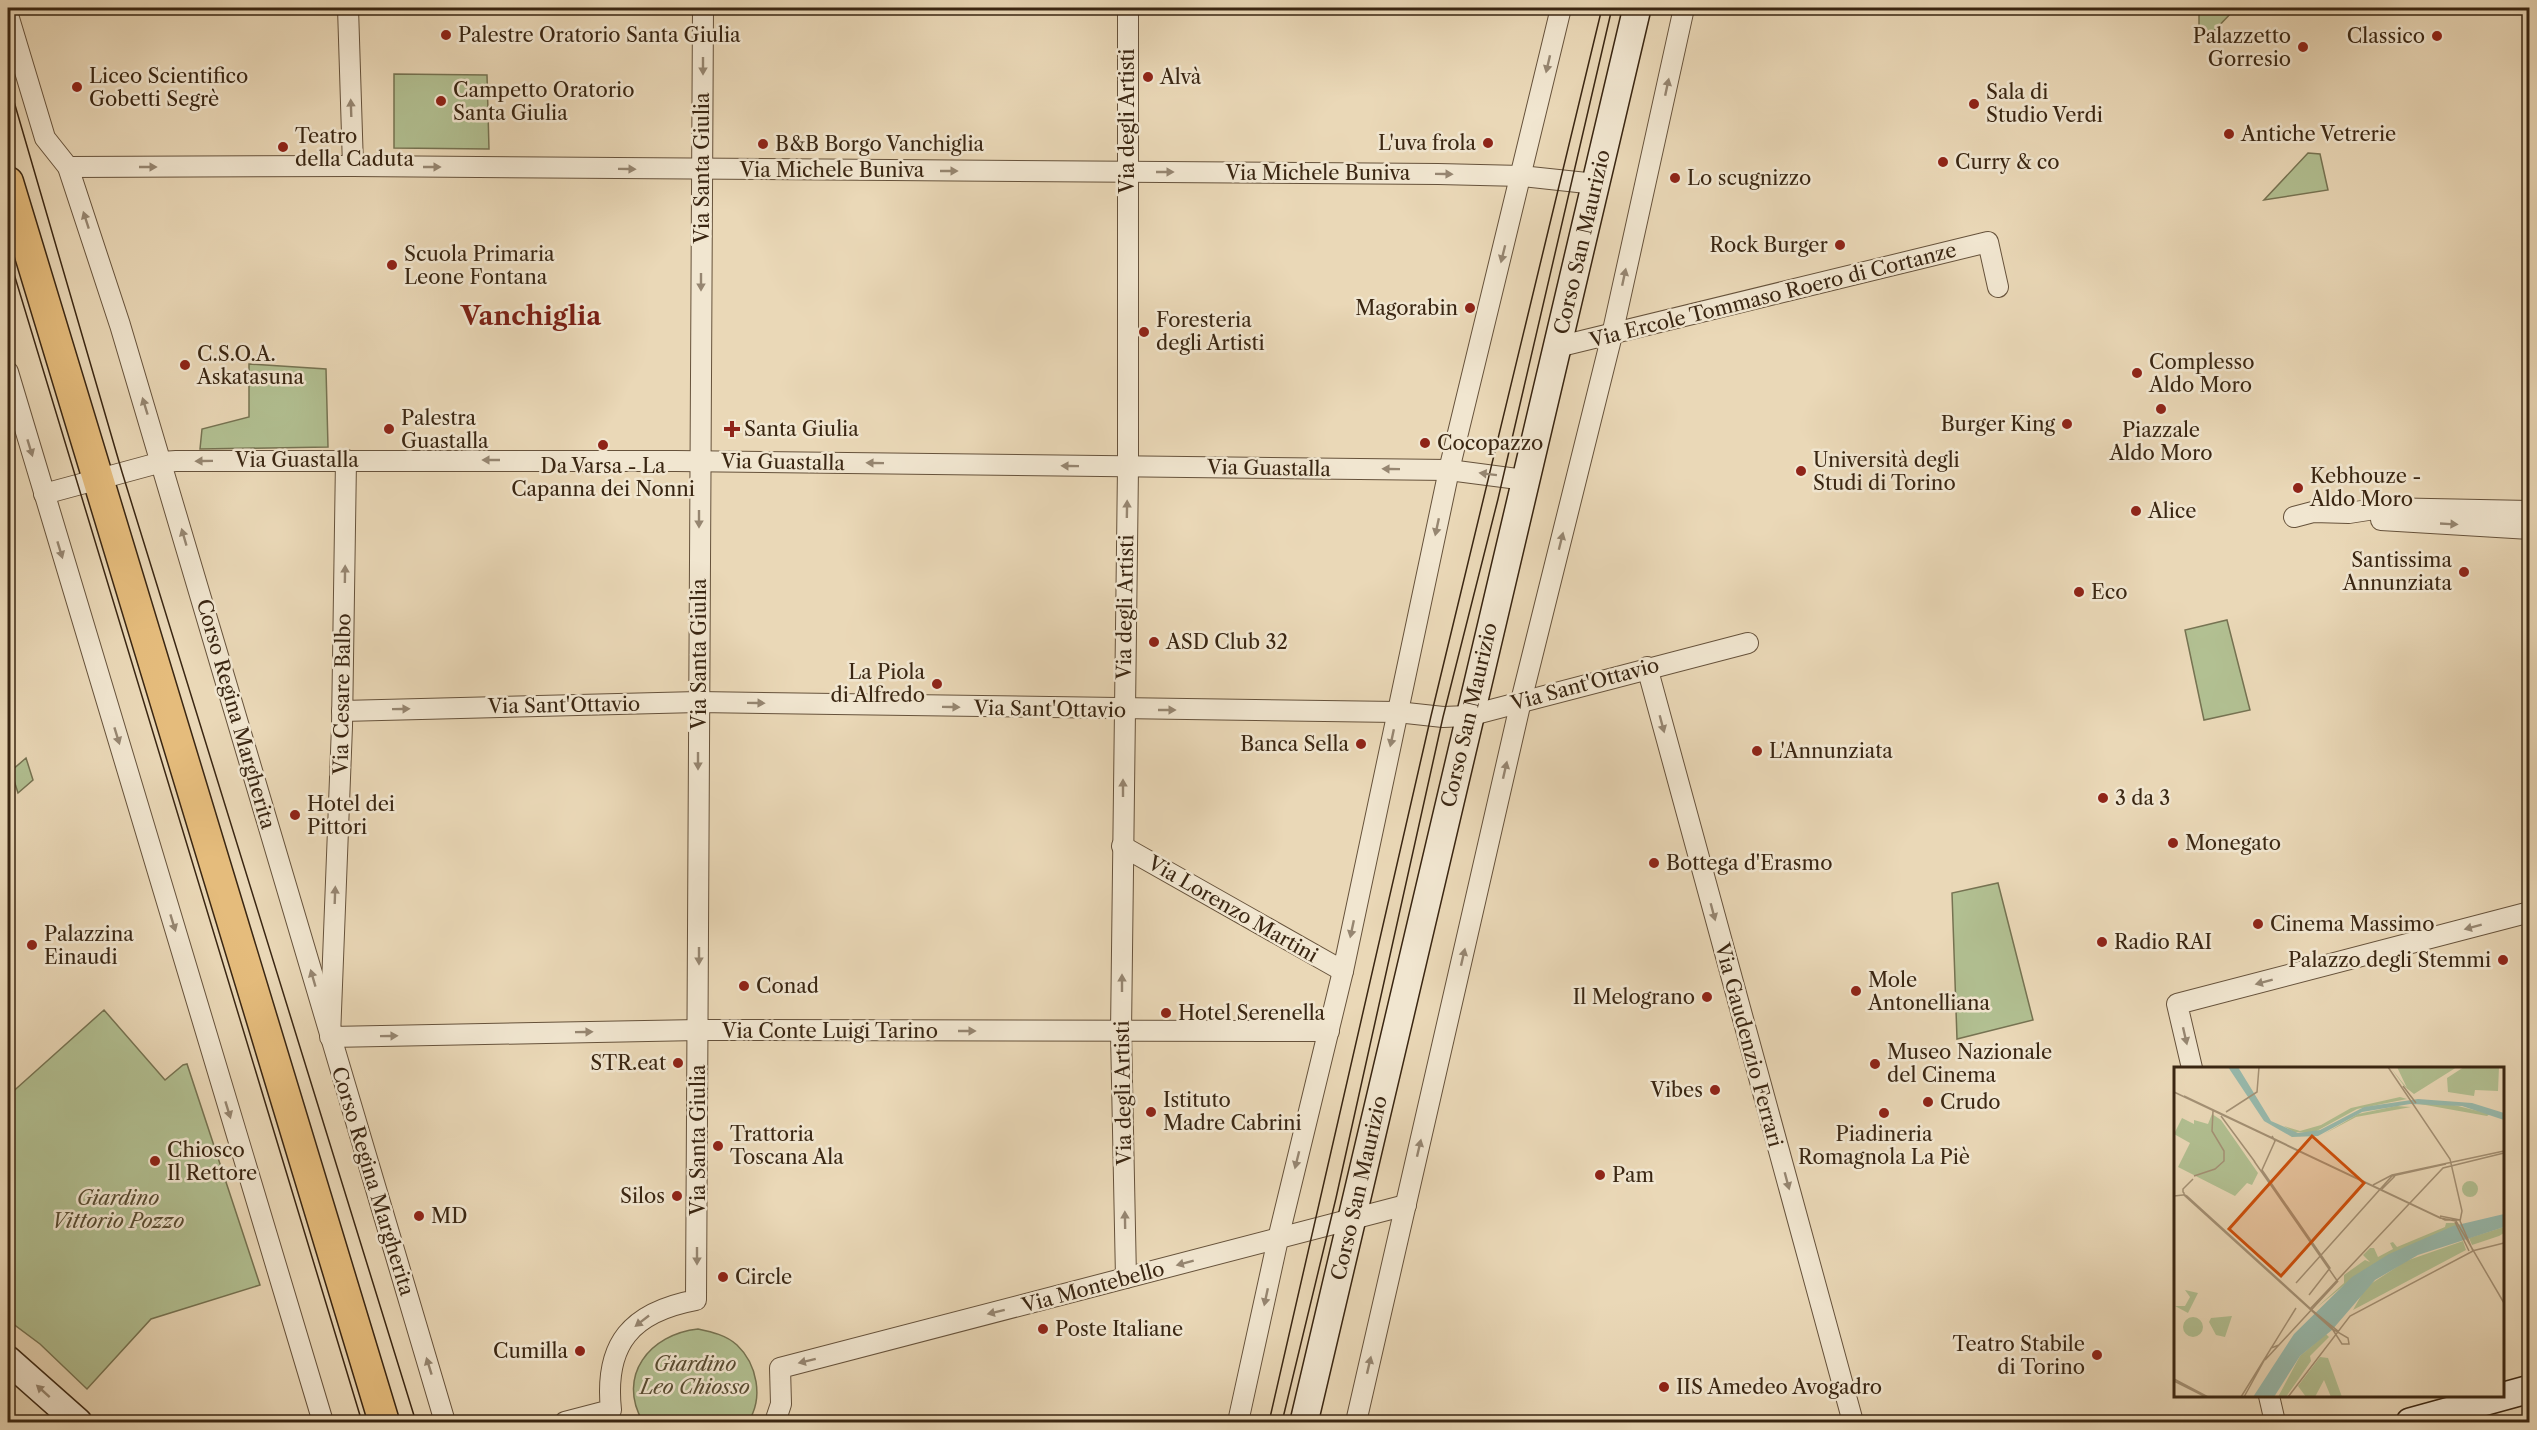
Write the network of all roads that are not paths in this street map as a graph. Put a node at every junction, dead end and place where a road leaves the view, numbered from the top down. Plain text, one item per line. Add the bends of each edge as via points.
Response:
1 (348, 8) edge
2 (703, 8) edge
3 (1128, 8) edge
4 (1561, 8) edge
5 (1637, 8) edge
6 (1684, 8) edge
7 (8, 15) edge
8 (353, 166) junction
9 (68, 167) junction
10 (702, 170) junction
11 (1126, 172) junction
12 (1522, 176) junction
13 (8, 182) edge
14 (1596, 183) junction
15 (1998, 287) dead end
16 (1612, 334) junction
17 (1557, 347) junction
18 (8, 372) edge
19 (346, 460) junction
20 (700, 461) junction
21 (162, 462) junction
22 (1128, 467) junction
23 (1449, 470) junction
24 (97, 478) junction
25 (1526, 480) junction
26 (44, 494) junction
27 (2529, 511) edge
28 (2349, 513) junction
29 (2294, 517) dead end
30 (2529, 529) edge
31 (1748, 643) dead end
32 (1647, 667) junction
33 (1521, 701) junction
34 (698, 702) junction
35 (1123, 710) junction
36 (342, 711) junction
37 (1397, 712) junction
38 (1468, 716) junction
39 (1122, 846) junction
40 (2529, 912) edge
41 (1343, 971) junction
42 (699, 1030) junction
43 (1329, 1031) junction
44 (1121, 1032) junction
45 (330, 1037) junction
46 (2192, 1067) edge
47 (1406, 1204) junction
48 (1352, 1220) junction
49 (1278, 1239) junction
50 (1126, 1278) junction
51 (8, 1360) edge
52 (2529, 1389) edge
53 (2504, 1396) edge
54 (2269, 1397) edge
55 (2500, 1397) edge
56 (78, 1422) edge
57 (323, 1422) edge
58 (384, 1422) edge
59 (446, 1422) edge
60 (565, 1422) edge
61 (775, 1422) edge
62 (1238, 1422) edge
63 (1304, 1422) edge
64 (1356, 1422) edge
65 (1853, 1422) edge
66 (2275, 1422) edge
67 (2410, 1422) edge

8 -> 1 street
2 -> 10 street, Via Santa Giulia
3 - 11 street, Via degli Artisti
4 -> 12 street
5 - 14 main road, Corso San Maurizio
16 -> 6 street
7 - 9 street, Corso Regina Margherita via 45,138
9 -> 8 street, Via Michele Buniva
8 -> 10 street, Via Michele Buniva
21 -> 9 street, Corso Regina Margherita
10 -> 11 street, Via Michele Buniva
10 -> 20 street, Via Santa Giulia
11 -> 12 street, Via Michele Buniva
11 - 22 street, Via degli Artisti
12 - 14 street, Via Michele Buniva
12 -> 23 street
13 - 24 main road
14 - 17 main road, Corso San Maurizio
15 - 16 street, Via Ercole Tommaso Roero di Cortanze via 1988,242
16 - 17 street, Via Ercole Tommaso Roero di Cortanze
33 -> 16 street
17 - 25 main road, Corso San Maurizio
18 -> 26 street
20 -> 19 street, Via Guastalla
19 -> 21 street, Via Guastalla
36 -> 19 street, Via Cesare Balbo
22 -> 20 street, Via Guastalla
20 -> 34 street, Via Santa Giulia
21 - 24 street, Via Guastalla
45 -> 21 street, Corso Regina Margherita
23 -> 22 street, Via Guastalla
35 -> 22 street, Via degli Artisti
25 -> 23 street, Via Guastalla
23 -> 37 street
24 - 26 street, Via Guastalla
24 - 58 main road
25 - 38 main road, Corso San Maurizio
26 -> 57 street
27 - 28 street via 2381,508
28 - 29 street via 2313,512
28 -> 30 street via 2383,520
31 - 32 street, Via Sant'Ottavio
32 - 33 street, Via Sant'Ottavio
32 -> 65 street, Via Gaudenzio Ferrari
33 - 38 street, Via Sant'Ottavio
47 -> 33 street
34 -> 35 street, Via Sant'Ottavio
36 -> 34 street, Via Sant'Ottavio
34 -> 42 street, Via Santa Giulia
35 -> 37 street, Via Sant'Ottavio
39 -> 35 street, Via degli Artisti
45 -> 36 street, Via Cesare Balbo
37 - 38 street, Via Sant'Ottavio
37 -> 41 street
38 - 48 main road, Corso San Maurizio
39 - 41 street, Via Lorenzo Martini
44 -> 39 street, Via degli Artisti
40 -> 46 street via 2177,1004
41 - 43 street
42 -> 44 street, Via Conte Luigi Tarino
45 -> 42 street, Via Conte Luigi Tarino
42 -> 60 street, Via Santa Giulia via 696,1300 667,1306 644,1318 625,1336 613,1359 611,1410
43 - 44 street, Via Conte Luigi Tarino
43 -> 49 street
50 -> 44 street, Via degli Artisti
59 -> 45 street, Corso Regina Margherita
47 - 48 street, Via Montebello
64 -> 47 street
48 - 49 street, Via Montebello
48 - 63 main road, Corso San Maurizio
49 -> 50 street, Via Montebello
49 -> 62 street
50 -> 61 street, Via Montebello via 780,1368 781,1404
56 -> 51 main road
52 - 53 main road
54 - 66 street
55 - 67 main road

